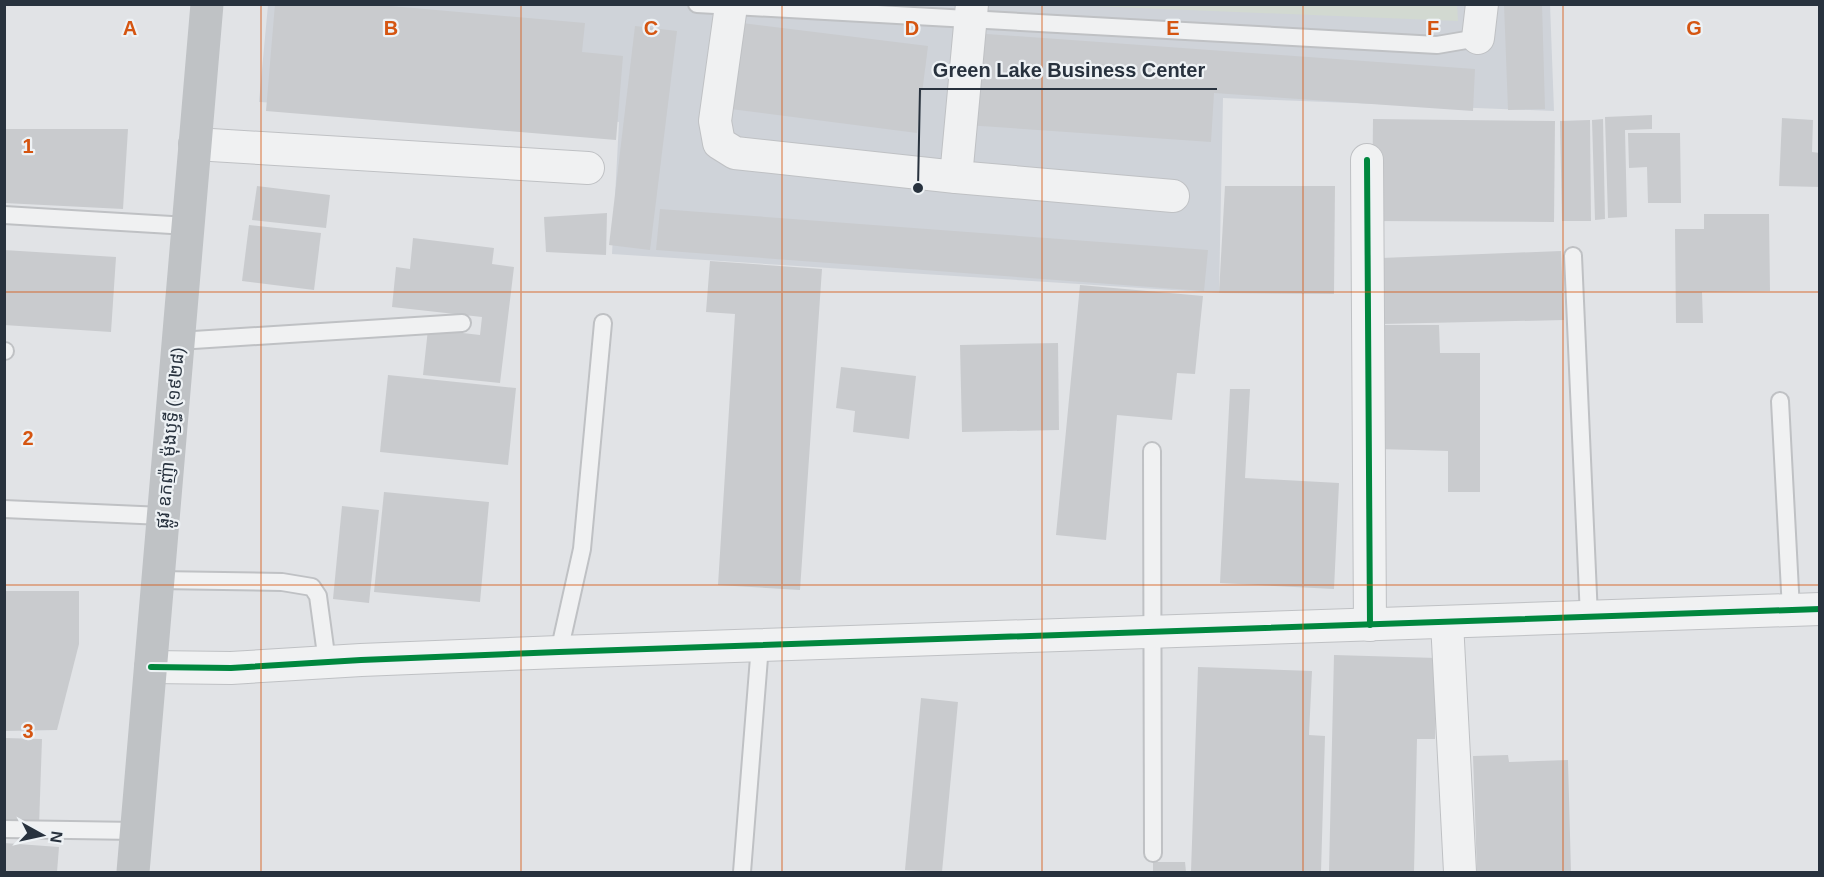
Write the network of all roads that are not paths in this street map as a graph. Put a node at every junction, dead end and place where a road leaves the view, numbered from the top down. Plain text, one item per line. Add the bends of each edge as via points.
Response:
1 (207, 4) edge
2 (697, 4) edge
3 (1482, 4) edge
4 (731, 6) junction
5 (972, 11) edge
6 (1478, 38) joint
7 (195, 144) junction
8 (1367, 160) dead end
9 (588, 168) dead end
10 (956, 177) junction
11 (1173, 196) dead end
12 (4, 215) edge
13 (188, 226) junction
14 (1573, 256) dead end
15 (462, 323) dead end
16 (603, 324) dead end
17 (178, 341) junction
18 (1780, 401) dead end
19 (1152, 451) dead end
20 (4, 509) edge
21 (163, 516) junction
22 (158, 580) junction
23 (1805, 609) edge
24 (1589, 617) junction
25 (1447, 622) junction
26 (1370, 625) junction
27 (1152, 633) junction
28 (760, 645) junction
29 (559, 652) junction
30 (327, 662) junction
31 (151, 667) junction
32 (4, 829) edge
33 (136, 831) junction
34 (1153, 853) dead end
35 (133, 873) edge
36 (742, 873) edge
37 (1460, 873) edge

1 - 7 main road, ផ្លូវ ឧកញ៉ា ម៉ុងឫទ្ធី (១៩២៨)
2 - 4 lane
3 - 6 street
4 - 5 lane
4 - 10 street via 715,121 719,143 735,153
5 - 6 lane via 1437,45
5 - 10 street
7 - 9 street
7 - 13 main road, ផ្លូវ ឧកញ៉ា ម៉ុងឫទ្ធី (១៩២៨)
8 - 26 street
10 - 11 street
12 - 13 lane
13 - 17 main road, ផ្លូវ ឧកញ៉ា ម៉ុងឫទ្ធី (១៩២៨)
14 - 24 lane
15 - 17 lane
16 - 29 lane via 582,549
17 - 21 main road, ផ្លូវ ឧកញ៉ា ម៉ុងឫទ្ធី (១៩២៨)
18 - 23 lane
19 - 27 lane
20 - 21 lane
21 - 22 main road, ផ្លូវ ឧកញ៉ា ម៉ុងឫទ្ធី (១៩២៨)
22 - 30 lane via 282,582 312,587 318,596
22 - 31 main road, ផ្លូវ ឧកញ៉ា ម៉ុងឫទ្ធី (១៩២៨)
23 - 24 street
24 - 25 street
25 - 26 street
25 - 37 street
26 - 27 street
27 - 28 street
27 - 34 lane
28 - 29 street
28 - 36 lane
29 - 30 street
30 - 31 street via 231,668
31 - 33 main road, ផ្លូវ ឧកញ៉ា ម៉ុងឫទ្ធី (១៩២៨)
32 - 33 lane
33 - 35 main road, ផ្លូវ ឧកញ៉ា ម៉ុងឫទ្ធី (១៩២៨)

